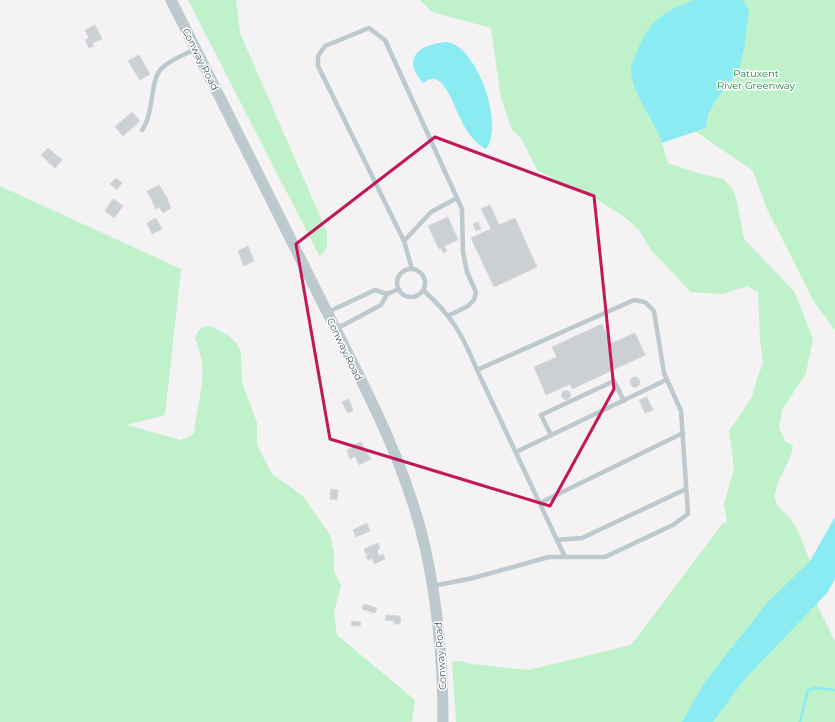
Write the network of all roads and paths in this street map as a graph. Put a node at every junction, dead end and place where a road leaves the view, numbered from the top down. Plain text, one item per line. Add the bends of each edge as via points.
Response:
1 (171, 0) edge
2 (195, 49) junction
3 (142, 130) dead end
4 (457, 198) junction
5 (404, 241) junction
6 (412, 269) junction
7 (399, 289) junction
8 (423, 290) junction
9 (387, 294) junction
10 (328, 312) junction
11 (448, 316) junction
12 (336, 329) junction
13 (478, 370) junction
14 (666, 380) junction
15 (624, 401) junction
16 (683, 433) junction
17 (551, 435) junction
18 (516, 452) junction
19 (686, 489) junction
20 (540, 503) junction
21 (557, 540) junction
22 (565, 557) junction
23 (432, 586) junction
24 (443, 722) edge

1 - 2 street, Conway Road
2 - 3 lane via 168,64 158,73 150,114
2 - 10 street, Conway Road
4 - 5 lane via 431,212
4 - 5 lane via 386,40 369,28 325,46 318,56 318,66
4 - 11 lane via 462,209 463,252 467,272 476,292 474,300 468,306
5 - 6 lane
6 - 7 lane via 400,275 397,284
6 - 8 lane via 424,277
7 - 8 lane via 404,295 413,297
7 - 9 lane
8 - 11 lane
9 - 10 lane via 375,290
9 - 12 lane via 381,305
10 - 12 street, Conway Road
11 - 13 lane via 462,334
12 - 23 street, Conway Road via 397,460 424,546
13 - 14 lane via 634,300 645,302 654,311
13 - 18 lane
14 - 15 lane
14 - 16 lane via 681,411
15 - 17 lane
15 - 17 lane via 614,381 541,415
16 - 19 lane
16 - 20 lane
17 - 18 lane
18 - 20 lane
19 - 21 lane via 582,538
19 - 22 lane via 688,514 673,525 605,557
20 - 21 lane
21 - 22 lane
22 - 23 lane via 549,557 473,578
23 - 24 street, Conway Road via 443,683

